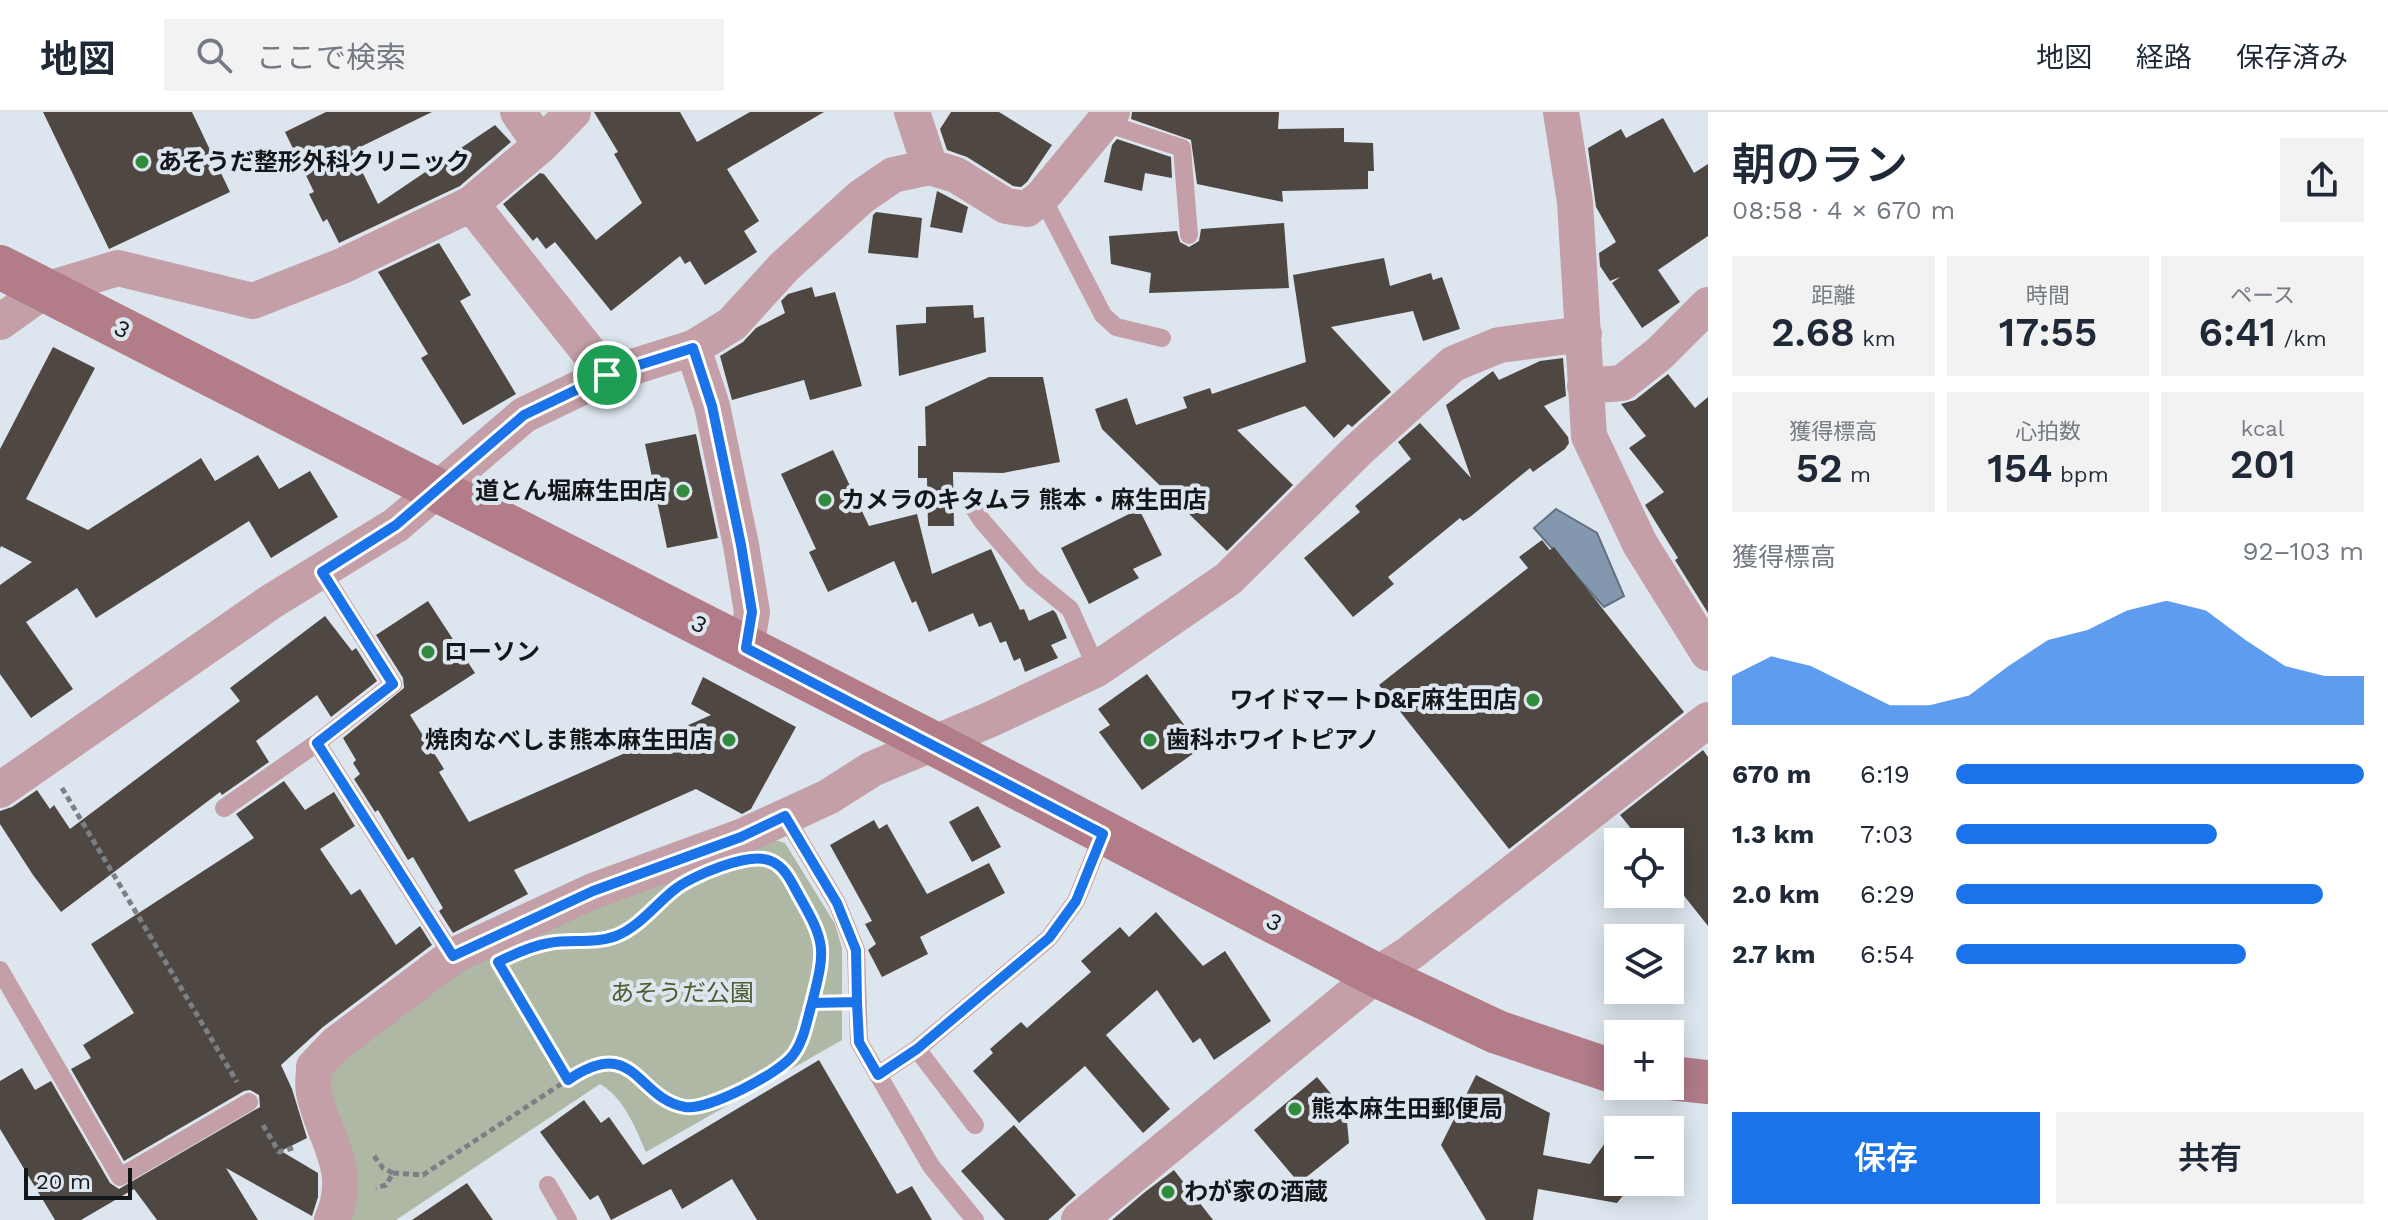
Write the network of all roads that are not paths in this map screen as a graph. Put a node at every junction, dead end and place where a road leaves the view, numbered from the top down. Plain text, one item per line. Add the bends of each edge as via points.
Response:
1 (518, 112) edge
2 (573, 112) edge
3 (912, 112) edge
4 (1561, 112) edge
5 (1108, 118) edge
6 (541, 145) junction
7 (930, 167) junction
8 (1042, 197) junction
9 (471, 204) junction
10 (1189, 235) dead end
11 (0, 267) edge
12 (45, 290) junction
13 (1708, 305) edge
14 (0, 322) edge
15 (1584, 334) junction
16 (1162, 338) dead end
17 (693, 348) junction
18 (607, 375) junction
19 (1585, 386) junction
20 (437, 490) junction
21 (971, 504) dead end
22 (322, 572) junction
23 (746, 648) junction
24 (1708, 653) edge
25 (1097, 669) junction
26 (1708, 720) edge
27 (931, 742) junction
28 (317, 743) junction
29 (0, 790) edge
30 (224, 808) dead end
31 (785, 816) junction
32 (1103, 834) junction
33 (453, 956) junction
34 (0, 970) edge
35 (1376, 975) junction
36 (917, 1049) junction
37 (1604, 1068) edge
38 (878, 1075) junction
39 (1684, 1079) edge
40 (1708, 1082) edge
41 (249, 1102) road end
42 (975, 1125) dead end
43 (548, 1185) dead end
44 (332, 1220) edge
45 (568, 1220) edge
46 (975, 1220) edge
47 (1079, 1220) edge

1 - 6 street
2 - 6 street
3 - 7 street
4 - 15 street via 1575,202
5 - 8 street
5 - 10 lane via 1182,148
6 - 9 street
7 - 8 street via 956,175 1006,206 1027,209
7 - 17 street via 893,175 861,197 784,267 732,324
8 - 16 lane via 1103,315 1116,327
9 - 12 street via 342,266 253,301 118,268
9 - 18 street
11 - 12 street, 3
12 - 14 street
12 - 20 street, 3
13 - 19 street via 1622,383
15 - 19 street
15 - 25 street via 1499,345 1453,364 1228,579
17 - 18 street
17 - 23 street via 712,406 741,545 752,612
18 - 20 street via 524,415
19 - 24 street via 1589,436 1607,479 1640,544
20 - 22 street via 396,525
20 - 23 street, 3
21 - 25 lane via 1032,578 1070,609
22 - 28 lane via 393,684
22 - 29 street via 272,601
23 - 27 street, 3
25 - 27 street
26 - 35 street
27 - 31 street
27 - 32 street, 3
28 - 30 lane
28 - 33 lane
31 - 33 street via 593,891
31 - 38 lane via 837,903 856,950 859,1042
32 - 35 street, 3
32 - 36 lane via 1076,901 1049,938
33 - 44 street via 336,1044 314,1067 314,1092 341,1178
34 - 41 lane via 120,1177
35 - 37 street, 3 via 1497,1032
35 - 47 street
36 - 38 lane
36 - 42 lane
38 - 46 lane via 931,1166
39 - 40 street
43 - 45 lane

